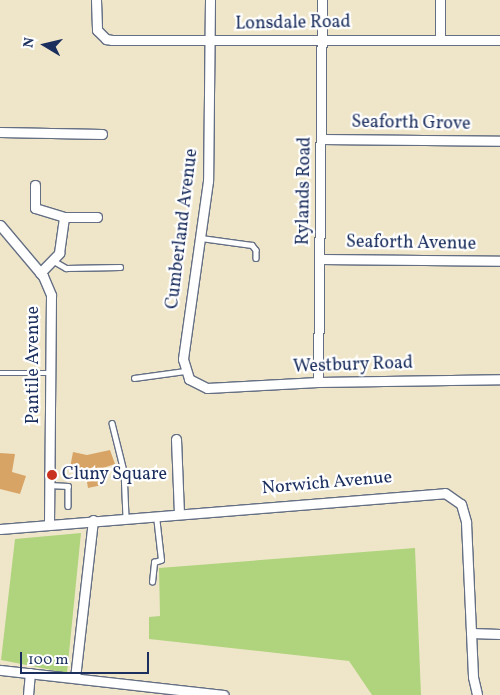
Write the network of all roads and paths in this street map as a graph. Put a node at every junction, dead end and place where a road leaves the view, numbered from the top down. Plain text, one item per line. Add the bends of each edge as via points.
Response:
1 (96, 0) edge
2 (210, 0) edge
3 (322, 0) edge
4 (440, 0) edge
5 (323, 39) junction
6 (440, 40) junction
7 (500, 40) edge
8 (210, 41) junction
9 (0, 132) edge
10 (102, 134) dead end
11 (322, 139) junction
12 (500, 141) edge
13 (35, 185) dead end
14 (64, 217) junction
15 (97, 218) dead end
16 (0, 225) edge
17 (199, 238) junction
18 (256, 258) dead end
19 (321, 259) junction
20 (54, 261) junction
21 (500, 261) edge
22 (120, 267) dead end
23 (40, 273) junction
24 (185, 371) junction
25 (0, 373) edge
26 (50, 373) junction
27 (134, 378) dead end
28 (500, 379) edge
29 (318, 382) junction
30 (112, 423) dead end
31 (176, 439) dead end
32 (49, 485) junction
33 (68, 506) dead end
34 (179, 513) junction
35 (156, 515) junction
36 (126, 517) junction
37 (93, 520) junction
38 (49, 522) junction
39 (0, 529) edge
40 (152, 582) dead end
41 (471, 634) junction
42 (500, 634) edge
43 (0, 670) edge
44 (30, 673) junction
45 (75, 678) junction
46 (28, 695) edge
47 (224, 695) edge
48 (477, 695) edge

1 - 8 street, Lonsdale Road via 96,24 102,36 112,40
2 - 8 street, Cumberland Avenue
3 - 5 street, Rylands Road
4 - 6 street
5 - 6 street, Lonsdale Road
5 - 8 street, Lonsdale Road
5 - 11 street, Rylands Road
6 - 7 street, Lonsdale Road
8 - 17 street, Cumberland Avenue via 208,173
9 - 10 street
11 - 12 street, Seaforth Grove
11 - 19 street, Rylands Road
13 - 14 street via 34,207
14 - 15 street
14 - 20 street via 61,247
16 - 23 street, Pantile Avenue
17 - 18 lane via 252,245
17 - 24 street, Cumberland Avenue via 183,359
19 - 21 street, Seaforth Avenue
19 - 29 street, Rylands Road
20 - 22 lane via 66,268
20 - 23 street
23 - 26 street, Pantile Avenue via 51,295
24 - 27 lane
24 - 29 street, Westbury Road via 194,383 207,388
25 - 26 lane
26 - 32 street, Pantile Avenue
28 - 29 street, Westbury Road
30 - 36 lane via 124,470
31 - 34 street
32 - 33 lane via 68,486
32 - 38 street, Pantile Avenue
34 - 35 street, Norwich Avenue
34 - 41 street, Norwich Avenue via 445,493 454,497 464,513
35 - 36 street, Norwich Avenue
35 - 40 lane via 161,560 154,562
36 - 37 street, Norwich Avenue
37 - 38 street, Norwich Avenue
37 - 45 street
38 - 39 street, Norwich Avenue
41 - 42 street
41 - 48 street, Norwich Avenue
43 - 44 street
44 - 45 street
44 - 46 street
45 - 47 street

